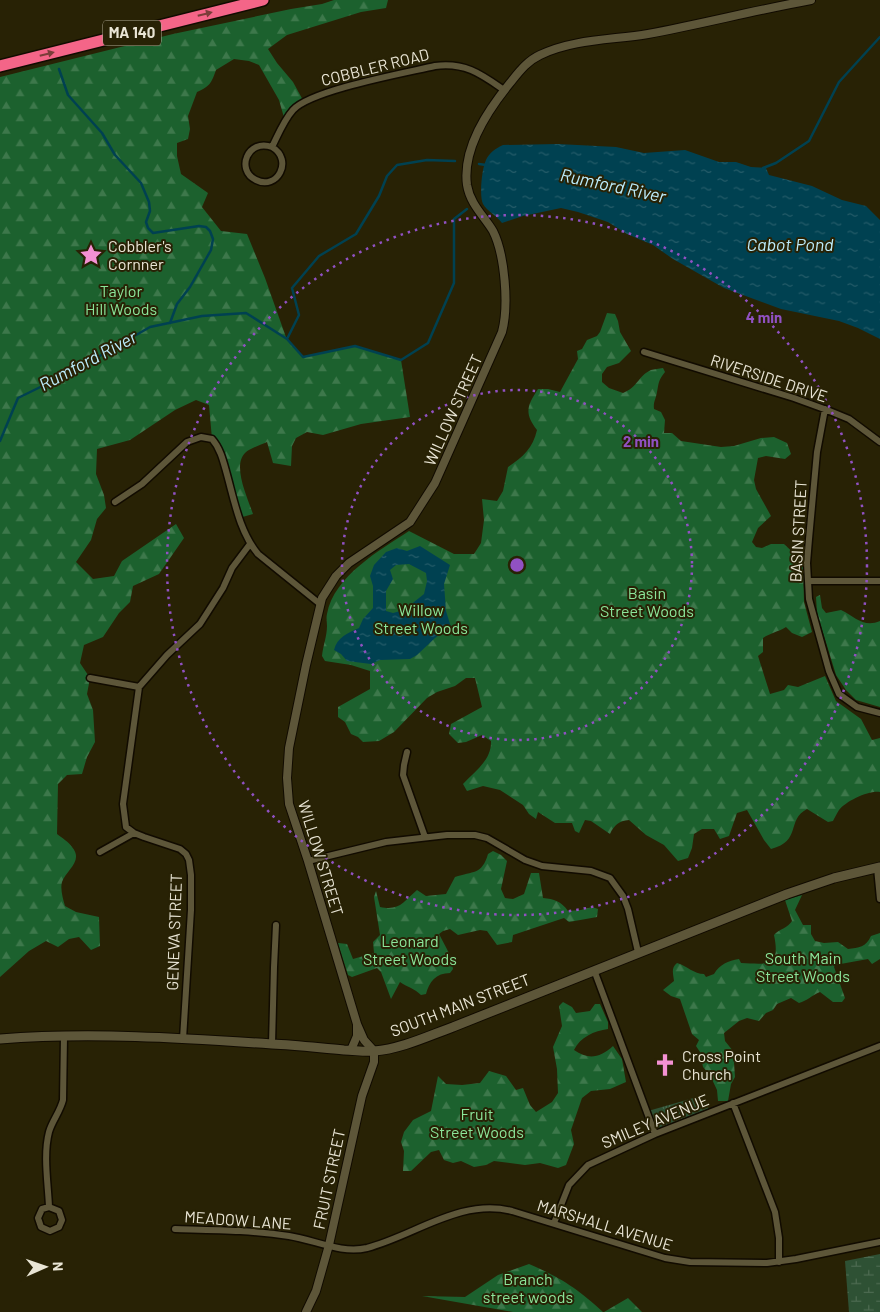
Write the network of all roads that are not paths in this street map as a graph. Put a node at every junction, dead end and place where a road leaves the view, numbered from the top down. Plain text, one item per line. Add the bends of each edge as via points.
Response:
1 (263, 0) edge
2 (811, 0) edge
3 (0, 66) edge
4 (504, 90) junction
5 (272, 147) junction
6 (644, 352) dead end
7 (825, 409) junction
8 (880, 442) edge
9 (115, 502) dead end
10 (250, 544) junction
11 (808, 581) junction
12 (880, 581) edge
13 (320, 604) junction
14 (90, 678) dead end
15 (139, 687) junction
16 (880, 713) edge
17 (407, 752) dead end
18 (134, 833) junction
19 (425, 838) junction
20 (100, 852) dead end
21 (308, 861) junction
22 (879, 867) edge
23 (880, 899) edge
24 (276, 925) dead end
25 (638, 952) junction
26 (594, 970) junction
27 (357, 1024) junction
28 (64, 1037) junction
29 (0, 1039) edge
30 (183, 1039) junction
31 (272, 1044) junction
32 (880, 1046) edge
33 (351, 1050) junction
34 (374, 1051) junction
35 (733, 1103) junction
36 (655, 1134) junction
37 (49, 1207) dead end
38 (554, 1223) junction
39 (175, 1229) dead end
40 (880, 1242) edge
41 (329, 1245) junction
42 (779, 1262) junction
43 (306, 1312) edge

3 -> 1 highway, MA 140
2 - 4 street, WILLOW STREET via 662,31 557,48 528,62
4 - 5 street, COBBLER ROAD via 472,69 448,64 428,68 323,94 304,102 293,109
4 - 13 street, WILLOW STREET via 481,125 471,150 467,177 472,201 493,232 499,252 506,310 502,332 426,500 410,522 336,576
5 - 5 street via 257,146 247,157 247,172 258,182 273,180 282,169 280,154
6 - 7 street, RIVERSIDE DRIVE
7 - 8 street, RIVERSIDE DRIVE via 849,419
7 - 11 street, BASIN STREET via 811,510
9 - 10 street via 142,484 187,442 194,438 212,439 218,447
10 - 13 street
10 - 15 street via 232,568 200,624
11 - 12 street
11 - 16 street, BASIN STREET via 813,618 839,694 857,708
13 - 21 street, WILLOW STREET via 287,765 289,804
14 - 15 street
15 - 18 street via 123,804 126,827
17 - 19 street via 403,776
18 - 20 street
18 - 30 street, GENEVA STREET via 180,849 189,860 191,910
19 - 21 street via 386,842
19 - 25 street via 475,834 542,866 591,871 610,878 628,908
21 - 27 street, WILLOW STREET
22 - 23 street
22 - 25 main road, SOUTH MAIN STREET via 806,887
24 - 31 street
25 - 26 main road, SOUTH MAIN STREET
26 - 34 main road, SOUTH MAIN STREET via 420,1039
26 - 36 street
27 - 33 street
27 - 34 street, WILLOW STREET via 364,1040
28 - 29 main road, SOUTH MAIN STREET
28 - 30 main road, SOUTH MAIN STREET
28 - 37 street via 63,1100 47,1146
30 - 31 main road, SOUTH MAIN STREET
31 - 33 main road, SOUTH MAIN STREET
32 - 35 street, SMILEY AVENUE
33 - 34 main road, SOUTH MAIN STREET
34 - 41 street, FRUIT STREET
35 - 36 street, SMILEY AVENUE
35 - 42 street via 775,1212
36 - 38 street, SMILEY AVENUE via 588,1165 569,1185
38 - 41 street, MARSHALL AVENUE via 501,1208 472,1209 366,1248 343,1249
38 - 42 street, MARSHALL AVENUE via 677,1261
39 - 41 street, MEADOW LANE via 261,1232
40 - 42 street, MARSHALL AVENUE
41 - 43 street, FRUIT STREET

